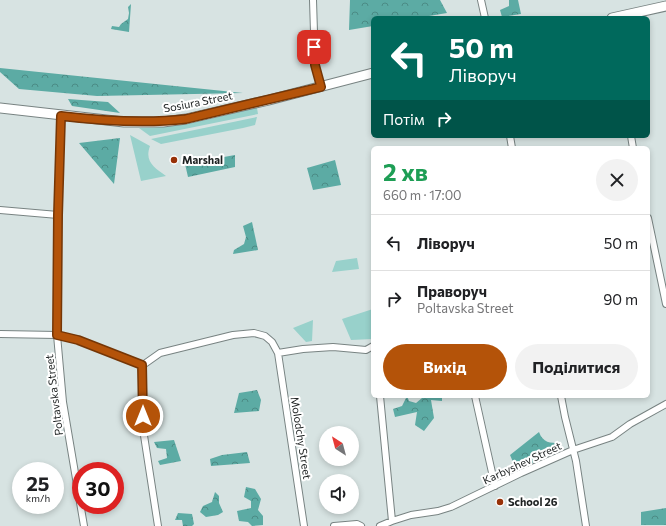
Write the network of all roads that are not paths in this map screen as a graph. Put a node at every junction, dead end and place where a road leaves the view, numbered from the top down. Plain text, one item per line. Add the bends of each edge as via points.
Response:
1 (313, 0) edge
2 (481, 0) edge
3 (666, 6) edge
4 (485, 16) edge
5 (621, 16) edge
6 (371, 74) edge
7 (321, 87) junction
8 (0, 108) edge
9 (61, 116) junction
10 (0, 210) edge
11 (58, 215) junction
12 (650, 228) edge
13 (666, 304) edge
14 (0, 334) edge
15 (57, 335) junction
16 (371, 347) edge
17 (278, 353) junction
18 (142, 365) junction
19 (380, 398) edge
20 (475, 398) edge
21 (561, 398) edge
22 (666, 404) edge
23 (572, 450) junction
24 (495, 486) junction
25 (392, 520) junction
26 (84, 526) edge
27 (158, 526) edge
28 (304, 526) edge
29 (334, 526) edge
30 (361, 526) edge
31 (380, 526) edge
32 (586, 526) edge

1 - 7 street via 315,62
2 - 4 street
3 - 5 main road
6 - 7 main road, Sosiura Street
7 - 9 main road, Sosiura Street via 186,119 163,122 124,122
8 - 9 main road, Sosiura Street
9 - 11 street, Poltavska Street
10 - 11 street
11 - 15 street, Poltavska Street
12 - 13 street
14 - 15 street
15 - 18 street via 78,340
15 - 26 street, Poltavska Street via 63,402
16 - 17 street via 366,350 332,347
17 - 18 street via 265,336 254,333 233,335 160,353
17 - 28 street, Molodchy Street
18 - 27 street via 143,429
19 - 25 street
20 - 24 street
21 - 23 street
22 - 23 street, Karbyshev Street via 612,437
23 - 24 street, Karbyshev Street
23 - 32 street
24 - 25 street, Karbyshev Street via 451,507
25 - 31 street, Karbyshev Street
29 - 30 street

